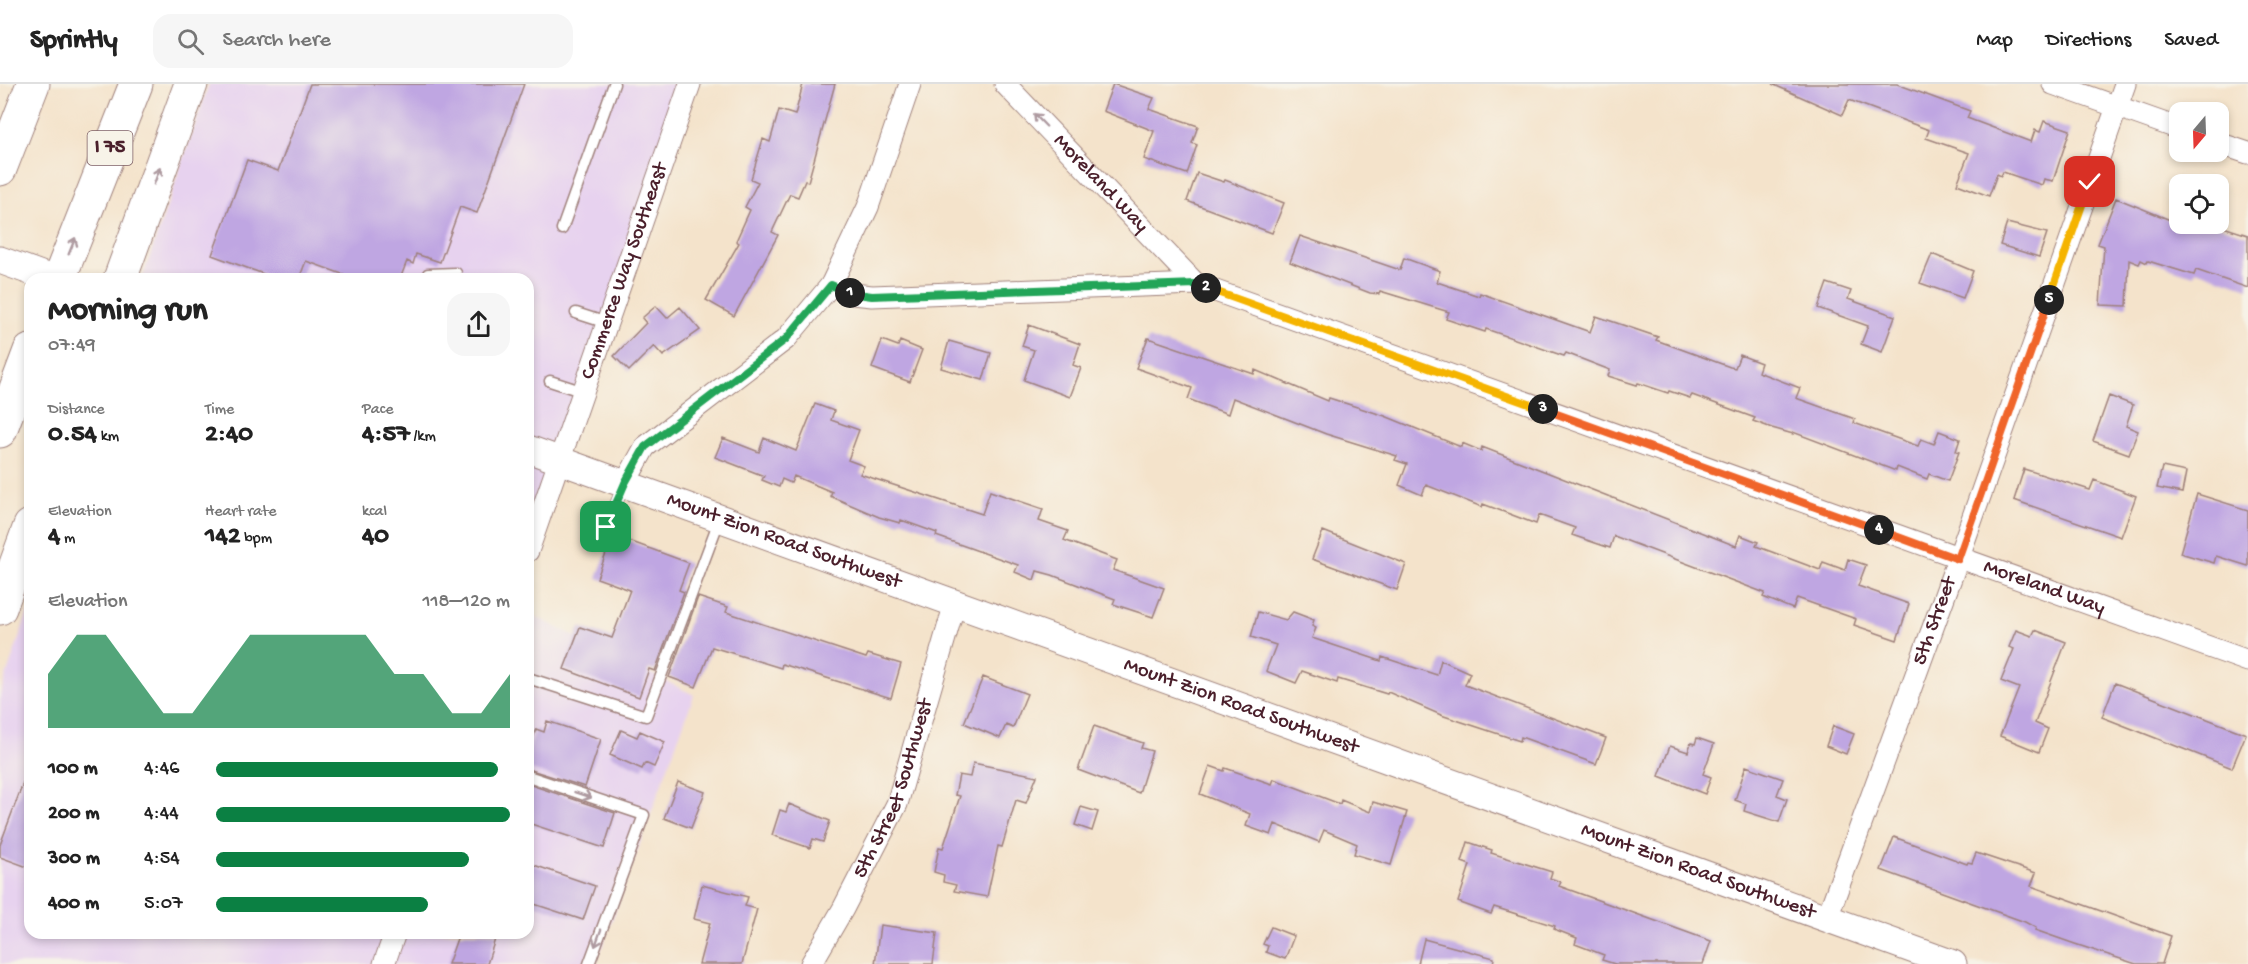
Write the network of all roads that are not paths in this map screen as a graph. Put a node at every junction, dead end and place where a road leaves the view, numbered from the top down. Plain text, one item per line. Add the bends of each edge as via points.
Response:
1 (33, 84) edge
2 (136, 84) edge
3 (191, 84) edge
4 (614, 84) edge
5 (690, 84) edge
6 (910, 84) edge
7 (1005, 84) edge
8 (2053, 84) edge
9 (2125, 84) edge
10 (2117, 107) junction
11 (2169, 125) edge
12 (2229, 147) edge
13 (2248, 153) edge
14 (0, 169) edge
15 (562, 229) dead end
16 (0, 260) edge
17 (36, 273) edge
18 (61, 273) edge
19 (122, 273) edge
20 (1196, 284) junction
21 (831, 285) junction
22 (576, 313) dead end
23 (607, 323) junction
24 (24, 367) edge
25 (550, 381) dead end
26 (584, 392) junction
27 (0, 431) edge
28 (534, 451) edge
29 (560, 460) junction
30 (625, 483) junction
31 (720, 518) junction
32 (606, 527) dead end
33 (534, 533) edge
34 (24, 542) edge
35 (1958, 559) junction
36 (955, 603) junction
37 (0, 608) edge
38 (2248, 661) edge
39 (534, 680) edge
40 (534, 778) edge
41 (1827, 918) junction
42 (392, 939) edge
43 (384, 964) edge
44 (589, 964) edge
45 (810, 964) edge
46 (1953, 964) edge

1 - 14 highway
18 -> 2 highway, I 75
19 -> 3 highway
4 - 15 lane
5 - 23 street, Commerce Way Southeast
6 - 21 street via 868,207
20 -> 7 street, Moreland Way
8 - 10 street
9 - 10 street, 5th Street
10 - 11 street
10 - 35 street, 5th Street
12 - 13 street
16 - 17 street
20 - 21 street, Moreland Way via 872,296
20 - 35 street, Moreland Way
21 - 30 street via 786,339 645,447
22 - 23 lane
23 - 26 street, Commerce Way Southeast
24 - 27 highway
25 - 26 lane
26 - 29 street, Commerce Way Southeast
28 - 29 street, Mount Zion Road Southwest
29 - 30 street, Mount Zion Road Southwest
29 - 33 street, Commerce Way Southeast
30 - 31 street, Mount Zion Road Southwest
30 - 32 lane
31 - 36 street, Mount Zion Road Southwest
31 - 39 lane via 646,716
34 - 37 highway
35 - 38 street, Moreland Way
35 - 41 street, 5th Street
36 - 41 street, Mount Zion Road Southwest
36 - 45 street, 5th Street Southwest via 897,804
40 -> 44 lane via 644,815
41 - 46 street, Mount Zion Road Southwest
42 - 43 street

